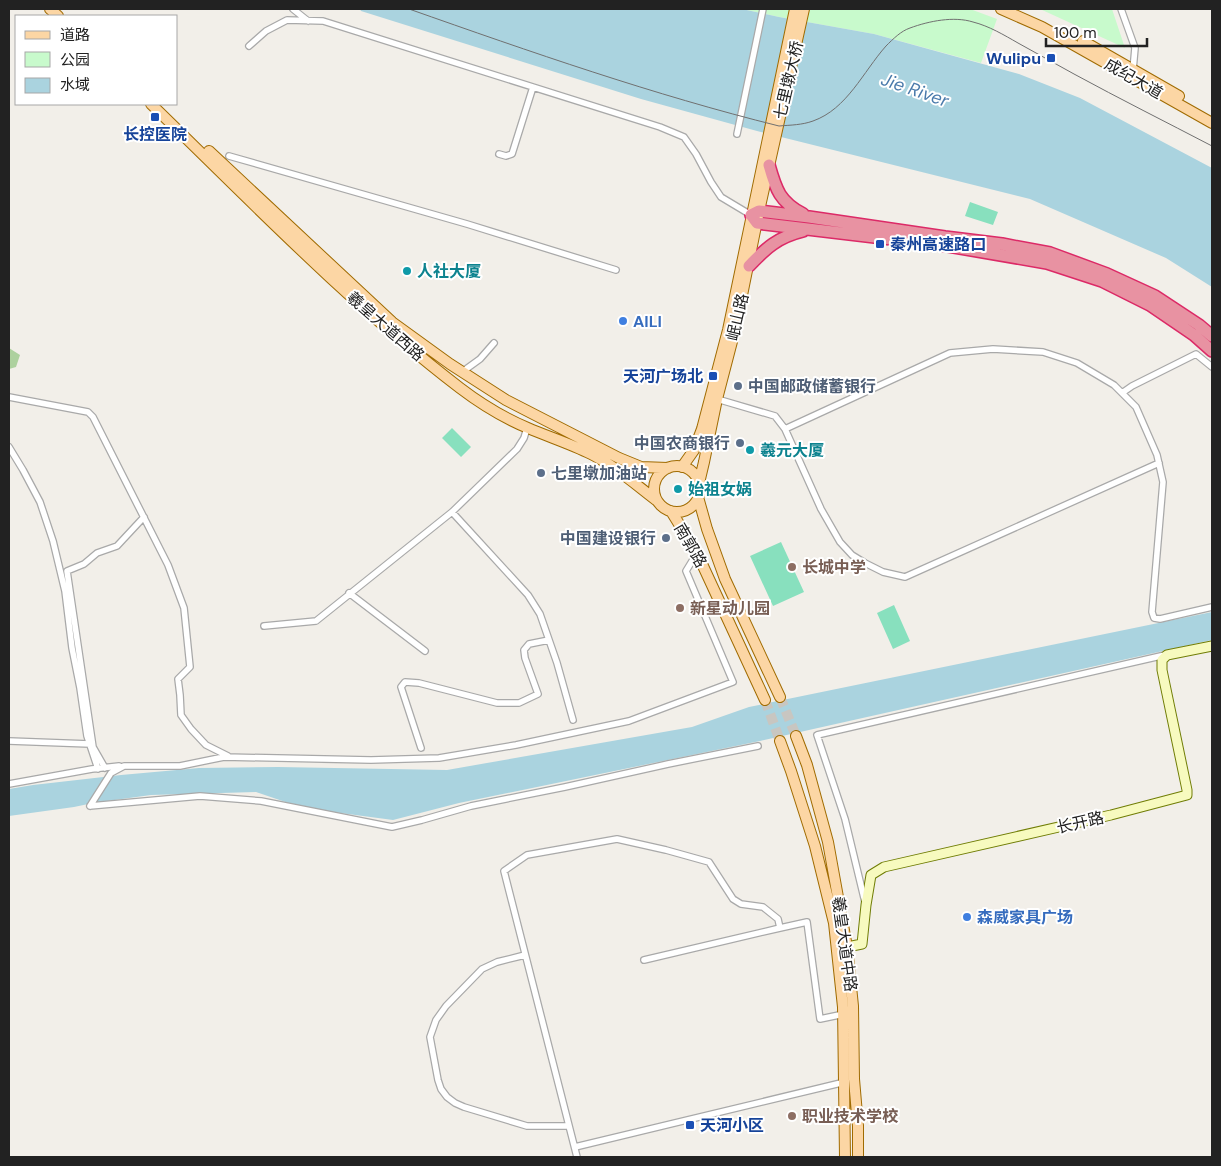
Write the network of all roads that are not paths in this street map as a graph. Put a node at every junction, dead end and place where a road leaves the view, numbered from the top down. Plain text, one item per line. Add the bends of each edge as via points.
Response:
1 (292, 9) edge
2 (763, 9) edge
3 (795, 9) edge
4 (804, 9) edge
5 (1001, 9) edge
6 (1017, 9) edge
7 (1121, 9) edge
8 (308, 20) junction
9 (249, 46) dead end
10 (1133, 70) junction
11 (533, 88) junction
12 (152, 105) edge
13 (160, 105) edge
14 (1212, 115) edge
15 (1212, 123) edge
16 (737, 134) dead end
17 (769, 150) junction
18 (500, 154) dead end
19 (229, 156) dead end
20 (769, 165) junction
21 (756, 216) junction
22 (810, 217) junction
23 (808, 229) junction
24 (749, 266) junction
25 (616, 270) dead end
26 (1212, 336) edge
27 (494, 343) dead end
28 (1212, 351) edge
29 (1212, 367) edge
30 (462, 372) junction
31 (1122, 393) junction
32 (9, 397) edge
33 (717, 399) junction
34 (527, 428) junction
35 (785, 429) junction
36 (9, 447) edge
37 (1159, 463) junction
38 (682, 467) junction
39 (668, 468) junction
40 (699, 483) junction
41 (698, 497) junction
42 (656, 500) junction
43 (671, 511) junction
44 (452, 512) junction
45 (144, 517) junction
46 (697, 553) junction
47 (350, 593) junction
48 (1212, 607) edge
49 (264, 626) dead end
50 (549, 640) junction
51 (1212, 646) edge
52 (425, 651) dead end
53 (1167, 655) junction
54 (780, 697) tunnel mouth
55 (765, 700) tunnel mouth
56 (573, 720) dead end
57 (796, 736) tunnel mouth
58 (9, 741) edge
59 (780, 741) tunnel mouth
60 (90, 744) junction
61 (758, 746) dead end
62 (421, 748) dead end
63 (228, 757) junction
64 (124, 766) junction
65 (102, 768) junction
66 (9, 784) edge
67 (866, 904) junction
68 (780, 928) junction
69 (847, 946) junction
70 (525, 955) junction
71 (644, 960) dead end
72 (848, 1013) junction
73 (849, 1081) junction
74 (570, 1126) junction
75 (575, 1147) junction
76 (577, 1157) edge
77 (845, 1157) edge
78 (858, 1157) edge

1 - 8 street
2 - 16 street
3 - 17 main road, 七里墩大桥
4 - 17 main road, 七里墩大桥
5 - 15 main road, 成纪大道 via 1042,27
6 - 10 main road, 成纪大道
7 - 10 street via 1134,48
8 - 9 street via 287,20 266,31
8 - 11 street via 323,21
10 - 14 main road, 成纪大道
11 - 18 street via 512,154
11 - 21 street via 684,137 721,197
12 - 34 main road, 羲皇大道西路 via 385,328 460,389
13 - 30 main road, 羲皇大道西路 via 392,322
17 - 20 main road, 岷山路
17 - 21 main road, 岷山路
19 - 25 street
20 - 21 main road, 岷山路
20 - 22 highway via 781,197 792,208
21 - 22 highway
21 - 23 highway
21 - 24 main road, 岷山路
21 - 38 main road, 岷山路 via 702,429 694,450
22 - 26 highway via 1050,253 1155,296
23 - 24 highway via 792,233 767,247
23 - 28 highway via 1047,263 1102,281 1150,305
24 - 33 main road, 岷山路
27 - 30 street
29 - 31 street via 1196,354
30 - 39 main road, 羲皇大道西路 via 506,400 619,458 642,467
31 - 35 street via 1077,363 1042,352 993,349 950,353
31 - 37 street via 1136,407
32 - 45 street via 88,412 94,417
33 - 35 street via 776,416
33 - 40 main road, 岷山路
34 - 42 main road, 羲皇大道西路 via 611,465
34 - 44 street via 517,449
35 - 37 street via 821,509 840,542 852,555 866,563 883,572 905,577
36 - 60 street via 40,502 53,541 65,591 86,736
37 - 48 street via 1163,482 1154,618
38 - 39 main road
38 - 40 main road via 691,471
39 - 42 main road via 655,481
40 - 41 main road
41 - 43 main road via 689,508
41 - 54 main road via 725,579
42 - 43 main road
43 - 46 main road, 南郭路
44 - 47 street
44 - 50 street via 528,595 540,614
45 - 63 street via 168,565 184,608 190,667 178,679 181,716 206,745
45 - 65 street via 117,546 97,553 84,564 67,571 93,747
46 - 55 main road, 南郭路
46 - 63 street via 686,571 734,682 629,721 439,758
47 - 49 street via 316,621
47 - 52 street
50 - 56 street
50 - 62 street via 528,644 524,650 538,694 519,703 497,704 405,682 401,687
51 - 53 street
53 - 67 street, 长开路 via 1162,660 1162,670 1187,795 884,867 871,875
53 - 67 street via 817,735 845,819
57 - 69 main road, 羲皇大道中路 via 828,842
58 - 60 street
59 - 72 main road, 羲皇大道中路 via 792,771 834,923
60 - 65 street
61 - 64 street via 471,806 392,827 252,800 200,796 90,806 111,773
63 - 64 street via 180,766
64 - 65 street
65 - 66 street
67 - 69 street, 长开路 via 862,944
68 - 70 street via 778,919 763,908 733,899 708,862 617,839 527,854 504,871
68 - 71 street
68 - 72 street via 807,922 820,1019
69 - 72 main road, 羲皇大道中路
70 - 74 street
70 - 74 street via 482,968 436,1020 430,1037 438,1080 441,1089 455,1103 527,1126
72 - 73 main road, 羲皇大道中路
73 - 75 street
73 - 77 main road, 羲皇大道中路
73 - 78 main road, 羲皇大道中路 via 858,1126
74 - 75 street
75 - 76 street

